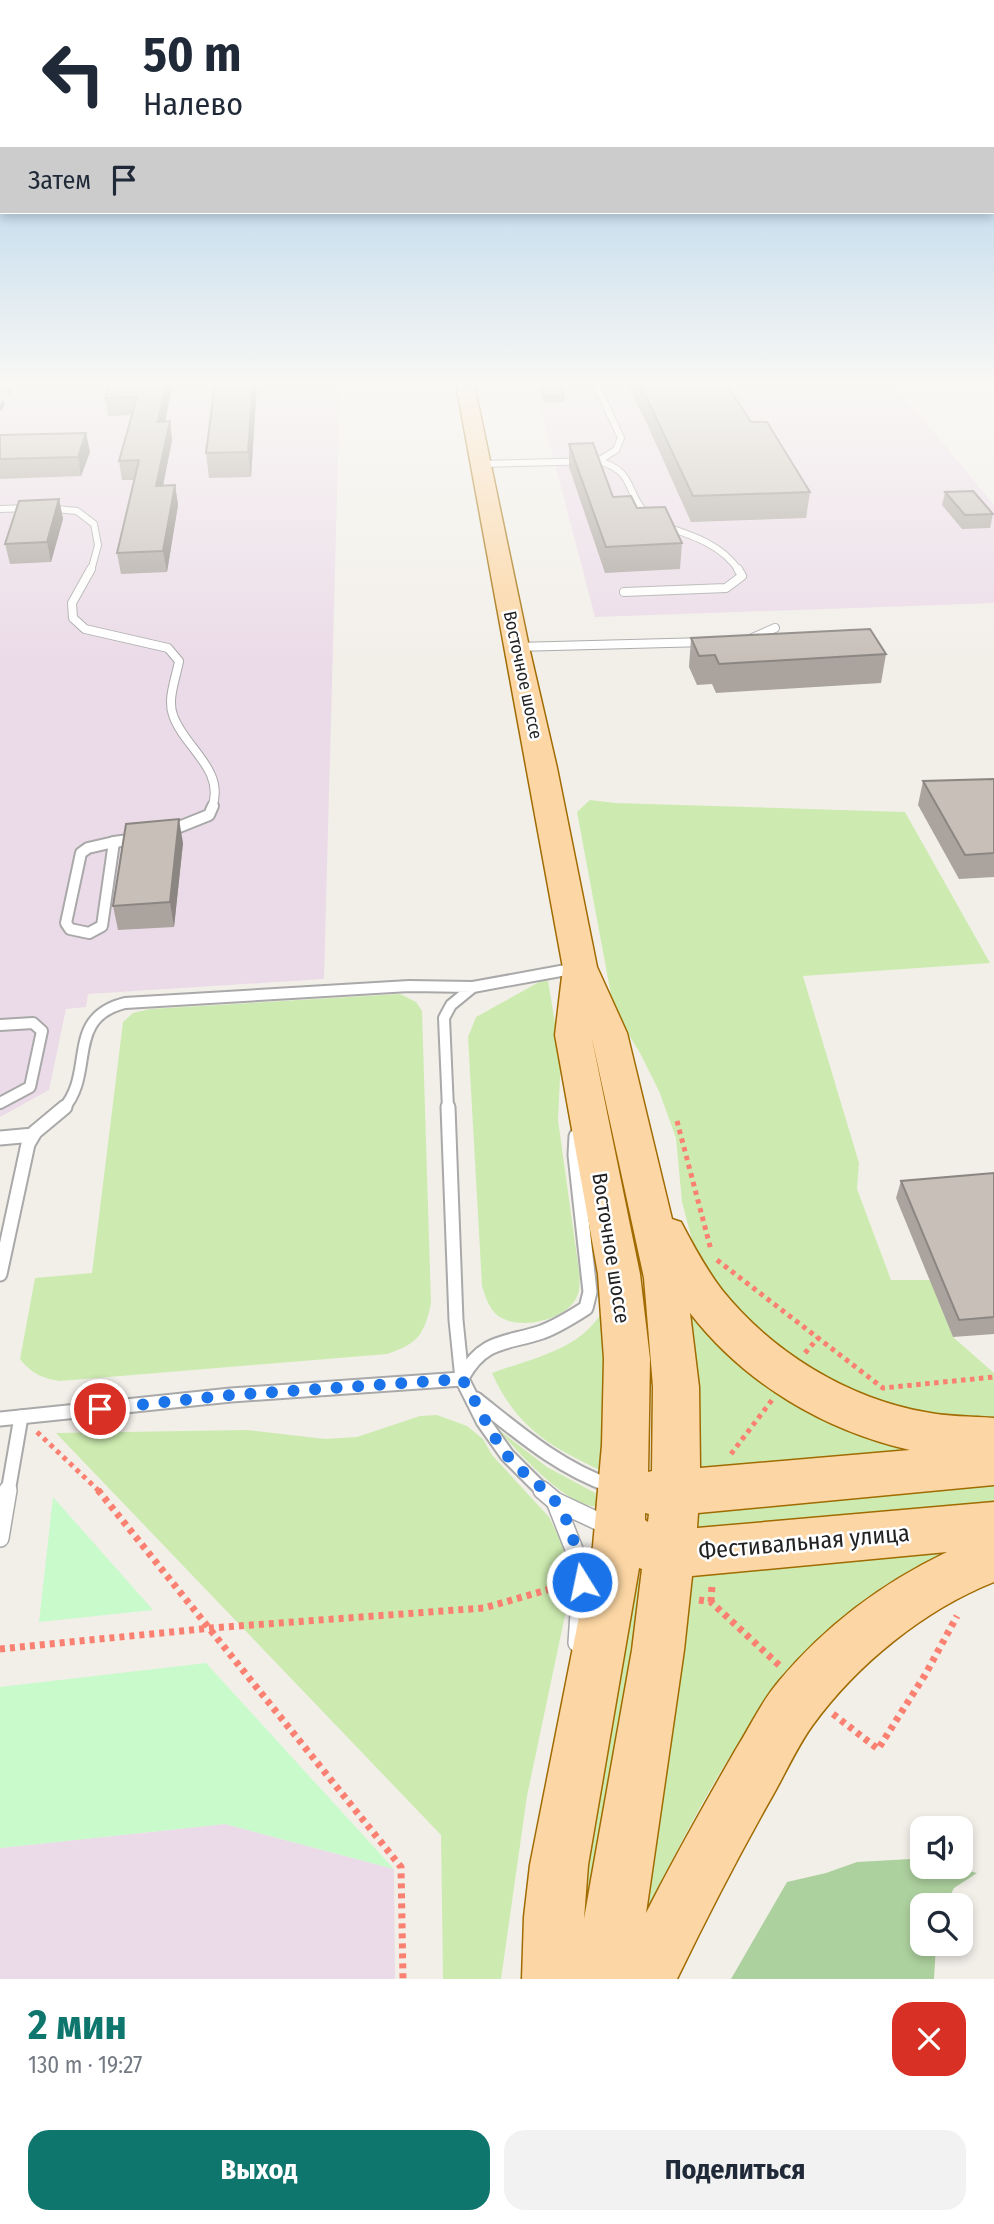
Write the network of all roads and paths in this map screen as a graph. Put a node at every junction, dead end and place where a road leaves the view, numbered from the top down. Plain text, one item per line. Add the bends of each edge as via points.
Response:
1 (484, 476) edge
2 (625, 476) edge
3 (0, 509) edge
4 (624, 592) dead end
5 (775, 628) dead end
6 (743, 640) edge
7 (719, 642) edge
8 (516, 647) junction
9 (159, 834) edge
10 (146, 837) edge
11 (114, 842) junction
12 (580, 967) junction
13 (473, 987) junction
14 (0, 1025) edge
15 (579, 1064) junction
16 (0, 1103) edge
17 (677, 1121) dead end
18 (33, 1135) junction
19 (0, 1138) edge
20 (646, 1192) junction
21 (0, 1274) edge
22 (994, 1377) edge
23 (462, 1379) junction
24 (474, 1397) junction
25 (21, 1417) junction
26 (0, 1419) edge
27 (994, 1439) edge
28 (994, 1464) edge
29 (676, 1493) junction
30 (555, 1501) junction
31 (622, 1510) junction
32 (994, 1525) edge
33 (0, 1538) edge
34 (994, 1558) edge
35 (667, 1576) junction
36 (581, 1587) junction
37 (965, 1611) dead end
38 (211, 1628) junction
39 (0, 1649) edge
40 (807, 1690) junction
41 (591, 1694) junction
42 (404, 1979) edge
43 (553, 1979) edge
44 (599, 1979) edge
45 (645, 1979) edge

1 - 8 main road, Восточное шоссе
2 - 4 lane via 635,502 648,516 726,554 742,576 726,588
3 - 9 lane via 64,507 88,514 97,526 98,546 71,607 71,617 85,629 168,648 179,662 173,714 215,778 217,794 209,815
5 - 6 lane
7 - 8 lane
8 - 12 main road, Восточное шоссе
10 - 11 lane
11 - 11 lane via 82,853 66,923 70,929 89,933 103,926
12 - 13 lane
12 - 15 main road, Восточное шоссе via 573,1035
12 - 20 main road, Восточное шоссе via 608,1033
13 - 18 lane via 409,986 115,1004 93,1019 69,1104
13 - 23 lane via 451,1005 444,1018
14 - 16 lane via 33,1023 42,1031 30,1087
15 - 23 lane via 575,1155 590,1292 586,1308 556,1326 483,1349 472,1358
15 - 31 main road, Восточное шоссе via 619,1274 627,1359
17 - 22 path via 713,1257 883,1388
18 - 19 lane
18 - 21 lane via 24,1157
20 - 27 main road via 713,1310 772,1365 817,1394 879,1422 926,1434
20 - 29 main road via 665,1278 672,1337
23 - 24 lane
23 - 25 lane via 231,1395
24 - 30 lane via 483,1421 507,1455
24 - 31 lane
25 - 26 lane
25 - 33 lane
25 - 38 path via 99,1491
28 - 29 main road
29 - 31 main road via 649,1493
29 - 35 main road
30 - 31 lane
30 - 36 lane via 572,1536
31 - 35 main road, Фестивальная улица via 641,1545
31 - 41 main road, Восточное шоссе
32 - 35 main road, Фестивальная улица
34 - 40 main road via 924,1590 886,1615
35 - 40 path via 711,1602
35 - 44 main road via 620,1888
36 - 38 path via 559,1586 484,1608
36 - 41 lane via 576,1627
37 - 40 path via 955,1617 878,1749
38 - 39 path
38 - 42 path via 401,1867
40 - 45 main road via 741,1796
41 - 43 main road, Восточное шоссе via 559,1865

